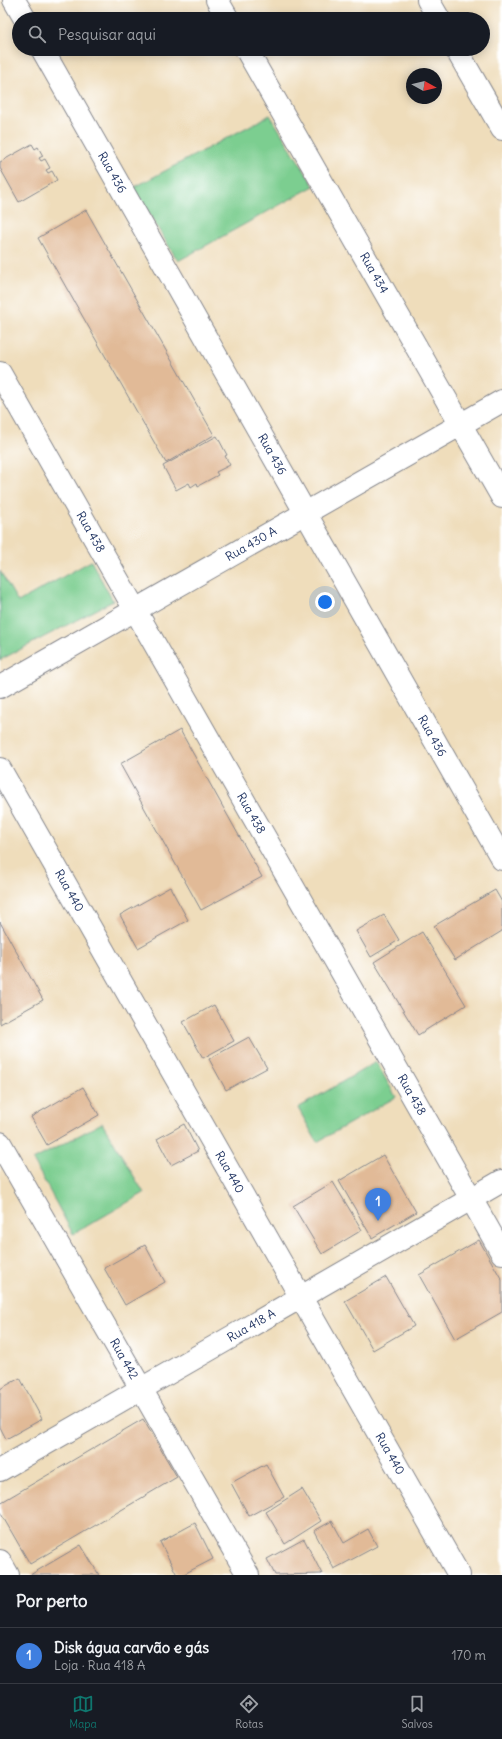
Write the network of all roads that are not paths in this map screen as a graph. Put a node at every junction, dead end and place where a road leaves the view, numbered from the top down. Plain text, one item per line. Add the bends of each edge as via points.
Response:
1 (14, 0) edge
2 (218, 0) edge
3 (428, 0) edge
4 (21, 12) edge
5 (224, 12) edge
6 (434, 12) edge
7 (46, 56) edge
8 (250, 56) edge
9 (460, 56) edge
10 (502, 129) edge
11 (0, 373) edge
12 (502, 401) edge
13 (460, 424) junction
14 (502, 497) edge
15 (305, 513) junction
16 (135, 610) junction
17 (0, 687) edge
18 (0, 769) edge
19 (502, 859) edge
20 (0, 1143) edge
21 (502, 1181) edge
22 (471, 1199) junction
23 (502, 1253) edge
24 (301, 1297) junction
25 (141, 1389) junction
26 (0, 1470) edge
27 (0, 1561) edge
28 (8, 1575) edge
29 (248, 1575) edge
30 (459, 1575) edge

1 - 4 street
2 - 5 street
3 - 6 street
7 - 15 street, Rua 436
8 - 13 street, Rua 434
9 - 10 street
11 - 16 street, Rua 438
12 - 13 street, Rua 430 A
13 - 14 street, Rua 434
13 - 15 street, Rua 430 A
15 - 16 street, Rua 430 A
15 - 19 street, Rua 436
16 - 17 street, Rua 430 A
16 - 22 street, Rua 438
18 - 24 street, Rua 440
20 - 25 street, Rua 442
21 - 22 street, Rua 418 A
22 - 23 street, Rua 438
22 - 24 street, Rua 418 A
24 - 25 street, Rua 418 A
24 - 30 street, Rua 440
25 - 26 street, Rua 418 A
25 - 29 street, Rua 442
27 - 28 street

